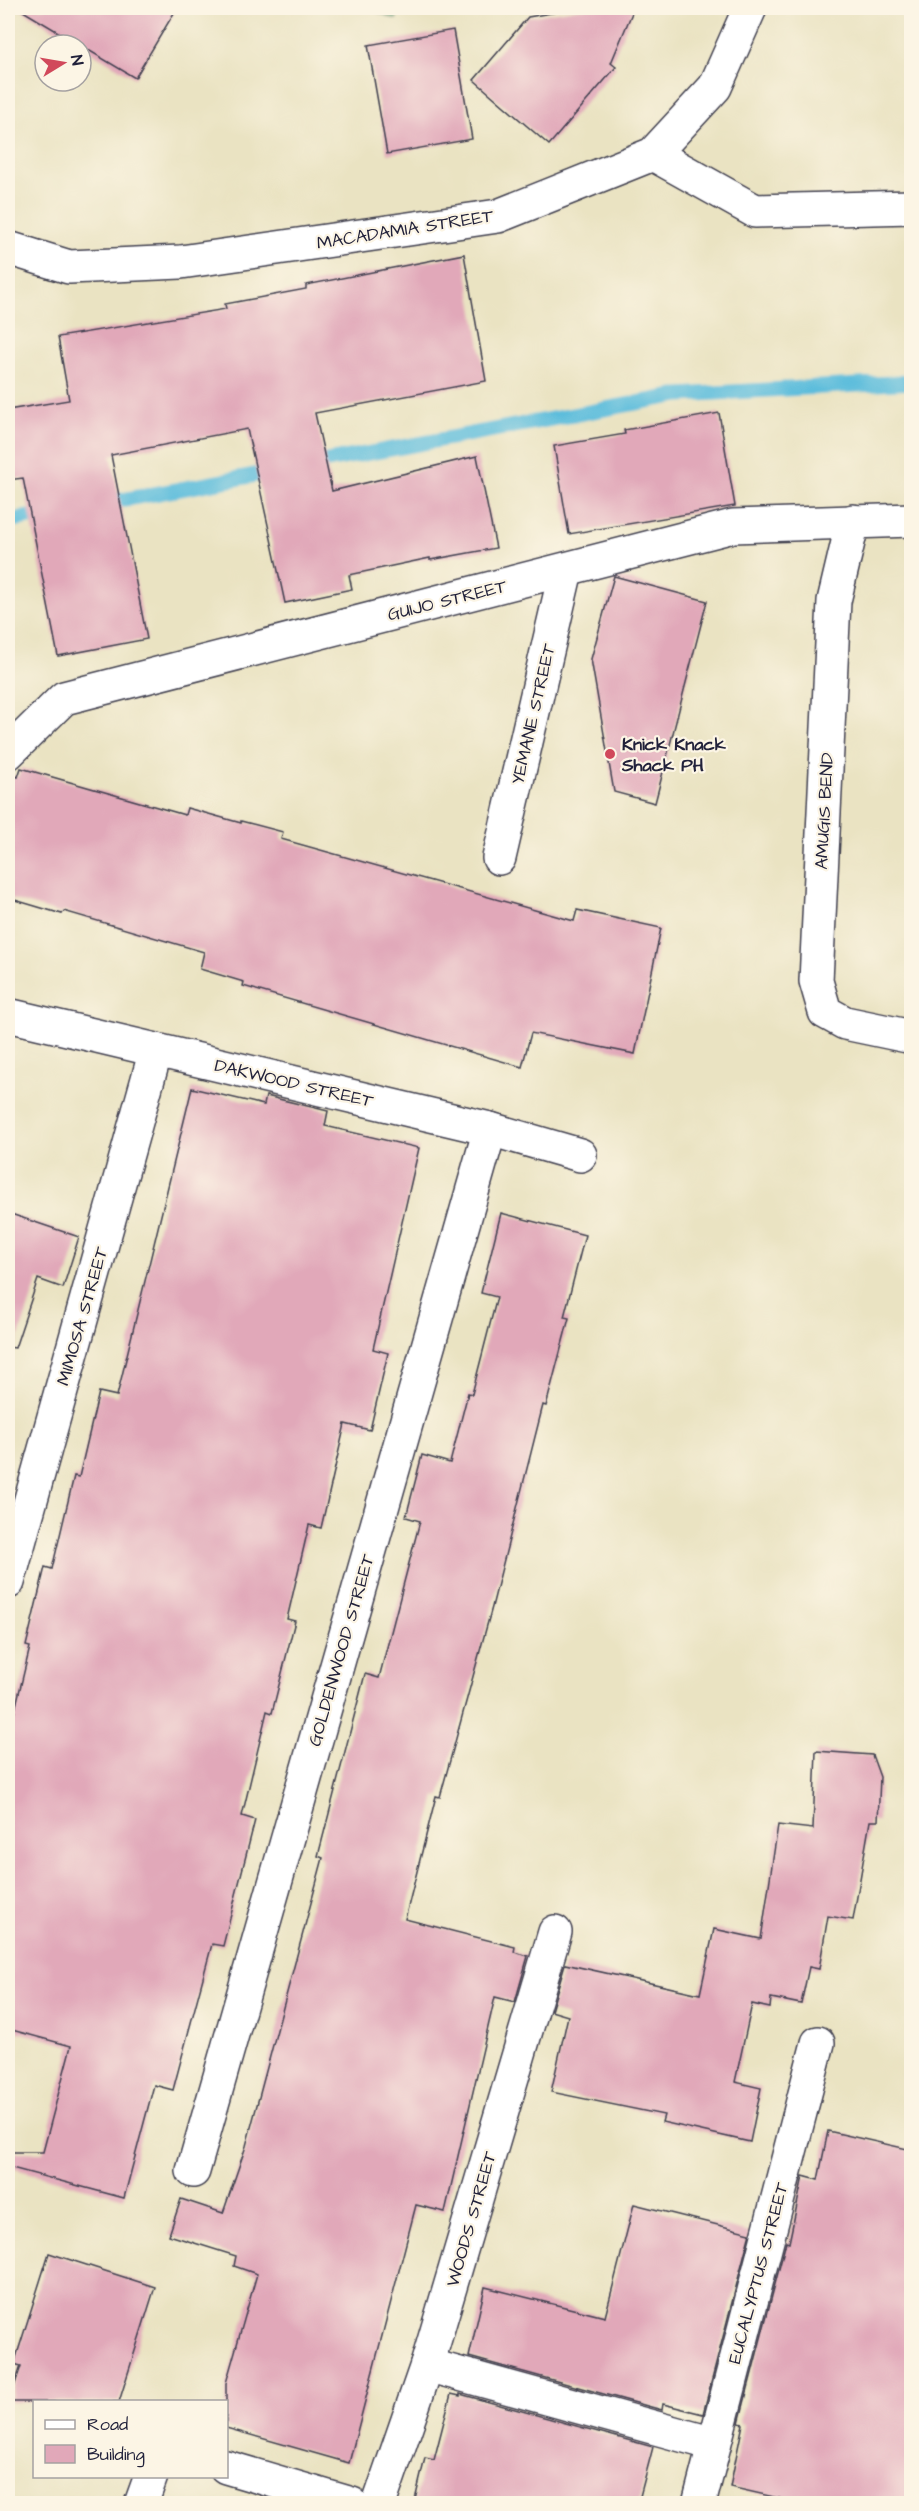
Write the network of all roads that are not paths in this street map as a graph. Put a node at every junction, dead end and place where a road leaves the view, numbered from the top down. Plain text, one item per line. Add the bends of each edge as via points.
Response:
1 (750, 8) edge
2 (653, 154) junction
3 (912, 207) edge
4 (8, 248) edge
5 (912, 520) edge
6 (853, 521) junction
7 (566, 570) junction
8 (8, 753) edge
9 (499, 858) dead end
10 (8, 1015) edge
11 (912, 1036) edge
12 (156, 1050) junction
13 (490, 1130) junction
14 (580, 1155) dead end
15 (8, 1582) edge
16 (555, 1932) dead end
17 (818, 2043) dead end
18 (193, 2171) dead end
19 (427, 2365) junction
20 (714, 2445) junction
21 (228, 2468) edge
22 (150, 2478) edge
23 (141, 2504) edge
24 (352, 2504) edge
25 (380, 2504) edge
26 (699, 2504) edge

1 - 2 street, MACADAMIA STREET via 715,87
2 - 3 street via 755,211
2 - 4 street, MACADAMIA STREET via 498,216 181,262 69,267
5 - 6 street, GUIJO STREET
6 - 7 street, GUIJO STREET via 733,526
6 - 11 street, AMUGIS BEND via 834,601 816,981 825,1012 845,1023
7 - 8 street, GUIJO STREET via 64,699
7 - 9 street, YEMANE STREET
10 - 12 street, DAKWOOD STREET
12 - 13 street, DAKWOOD STREET
12 - 15 street, MIMOSA STREET
13 - 14 street, DAKWOOD STREET
13 - 18 street, GOLDENWOOD STREET
16 - 19 street, WOODS STREET
17 - 20 street, EUCALYPTUS STREET
19 - 20 street
19 - 25 street, WOODS STREET
20 - 26 street, EUCALYPTUS STREET
21 - 24 street
22 - 23 street

